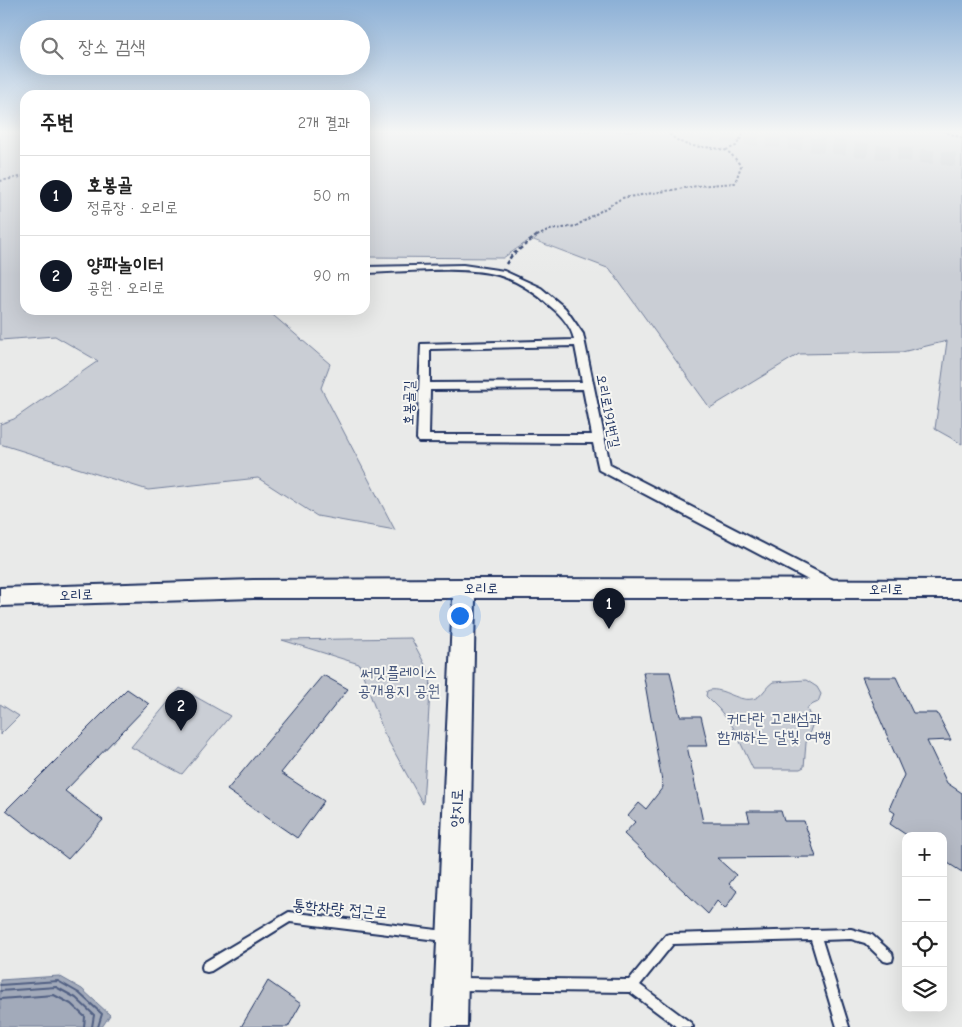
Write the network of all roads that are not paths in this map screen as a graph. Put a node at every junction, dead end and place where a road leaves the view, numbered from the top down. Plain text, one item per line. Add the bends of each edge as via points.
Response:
1 (370, 270) edge
2 (580, 343) junction
3 (588, 385) junction
4 (424, 387) junction
5 (598, 439) junction
6 (464, 588) junction
7 (838, 589) junction
8 (962, 589) edge
9 (0, 597) edge
10 (815, 936) junction
11 (453, 937) junction
12 (888, 957) dead end
13 (207, 967) dead end
14 (452, 984) junction
15 (632, 986) junction
16 (450, 1027) edge
17 (687, 1027) edge
18 (843, 1027) edge

1 - 2 street, 오리로191번길 via 463,268 505,275 538,290 561,310 578,334
2 - 3 street, 오리로191번길
2 - 4 street, 호봉골길 via 425,346
3 - 4 street
3 - 5 street, 오리로191번길
4 - 5 street, 호봉골길 via 424,439
5 - 7 street, 오리로191번길 via 604,467
6 - 7 main road, 오리로
6 - 9 main road, 오리로
6 - 11 main road, 양지로
7 - 8 main road, 오리로
10 - 12 lane via 851,934 868,939
10 - 15 lane via 670,939
10 - 18 lane
11 - 13 lane, 통학차량 접근로 via 288,917
11 - 14 main road, 양지로
14 - 15 lane
14 - 16 main road, 양지로
15 - 17 lane

